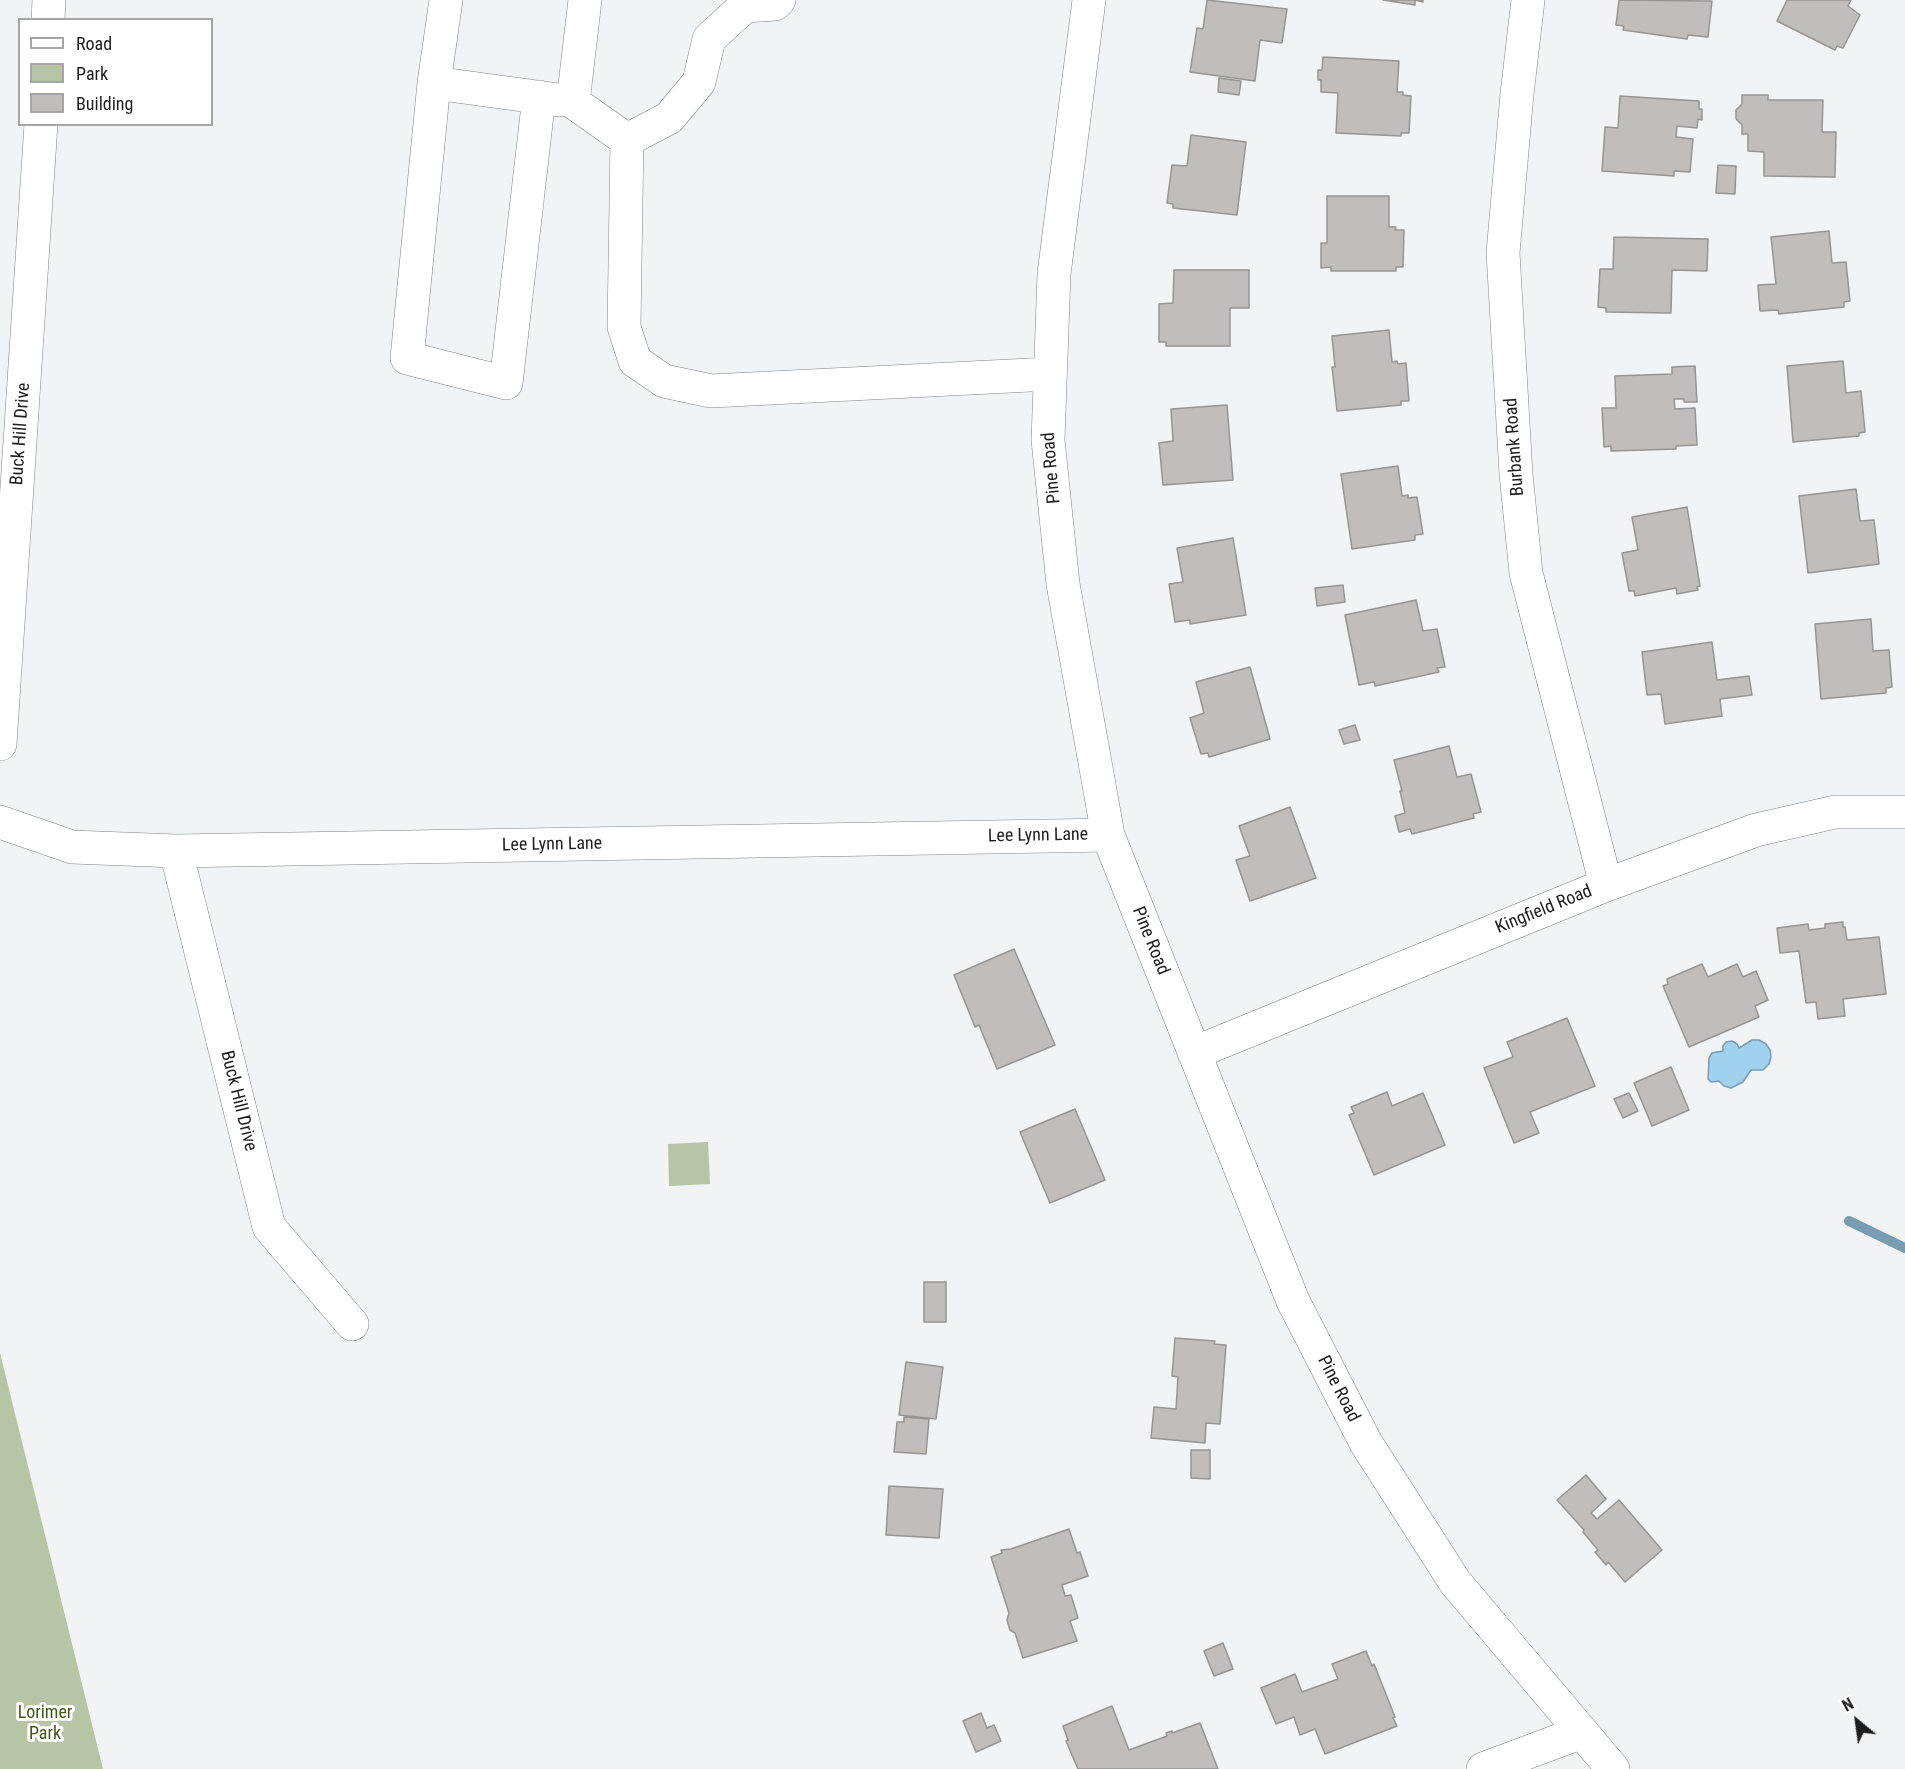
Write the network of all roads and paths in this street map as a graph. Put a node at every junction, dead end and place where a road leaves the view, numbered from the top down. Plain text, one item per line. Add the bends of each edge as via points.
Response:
1 (50, 0) edge
2 (446, 0) edge
3 (585, 0) edge
4 (779, 0) edge
5 (1089, 0) edge
6 (1528, 0) edge
7 (741, 3) edge
8 (48, 18) edge
9 (434, 82) junction
10 (539, 97) junction
11 (573, 102) junction
12 (41, 126) edge
13 (627, 140) junction
14 (1050, 374) junction
15 (0, 744) edge
16 (1905, 812) edge
17 (0, 822) edge
18 (1108, 835) junction
19 (176, 851) junction
20 (1606, 885) junction
21 (1194, 1053) junction
22 (352, 1324) dead end
23 (1582, 1732) junction
24 (1484, 1769) edge
25 (1613, 1769) edge

1 - 8 street
2 - 9 street
3 - 11 street
4 - 7 street via 775,4
5 - 14 street, Pine Road via 1053,274
6 - 20 street, Burbank Road via 1503,254 1516,474 1526,573
7 - 13 street via 709,39 699,82 669,118
9 - 10 street
9 - 10 street via 408,358 506,383
10 - 11 street
11 - 13 street
12 - 15 street, Buck Hill Drive
13 - 14 street via 624,327 634,361 664,381 711,391
14 - 18 street, Pine Road via 1048,440 1063,584
16 - 20 street, Kingfield Road via 1835,812 1756,830
17 - 19 street, Lee Lynn Lane via 72,847
18 - 19 street, Lee Lynn Lane
18 - 21 street, Pine Road
19 - 22 street, Buck Hill Drive via 269,1227
20 - 21 street, Kingfield Road
21 - 23 street, Pine Road via 1293,1301 1366,1443 1455,1582
23 - 24 street
23 - 25 street, Pine Road

